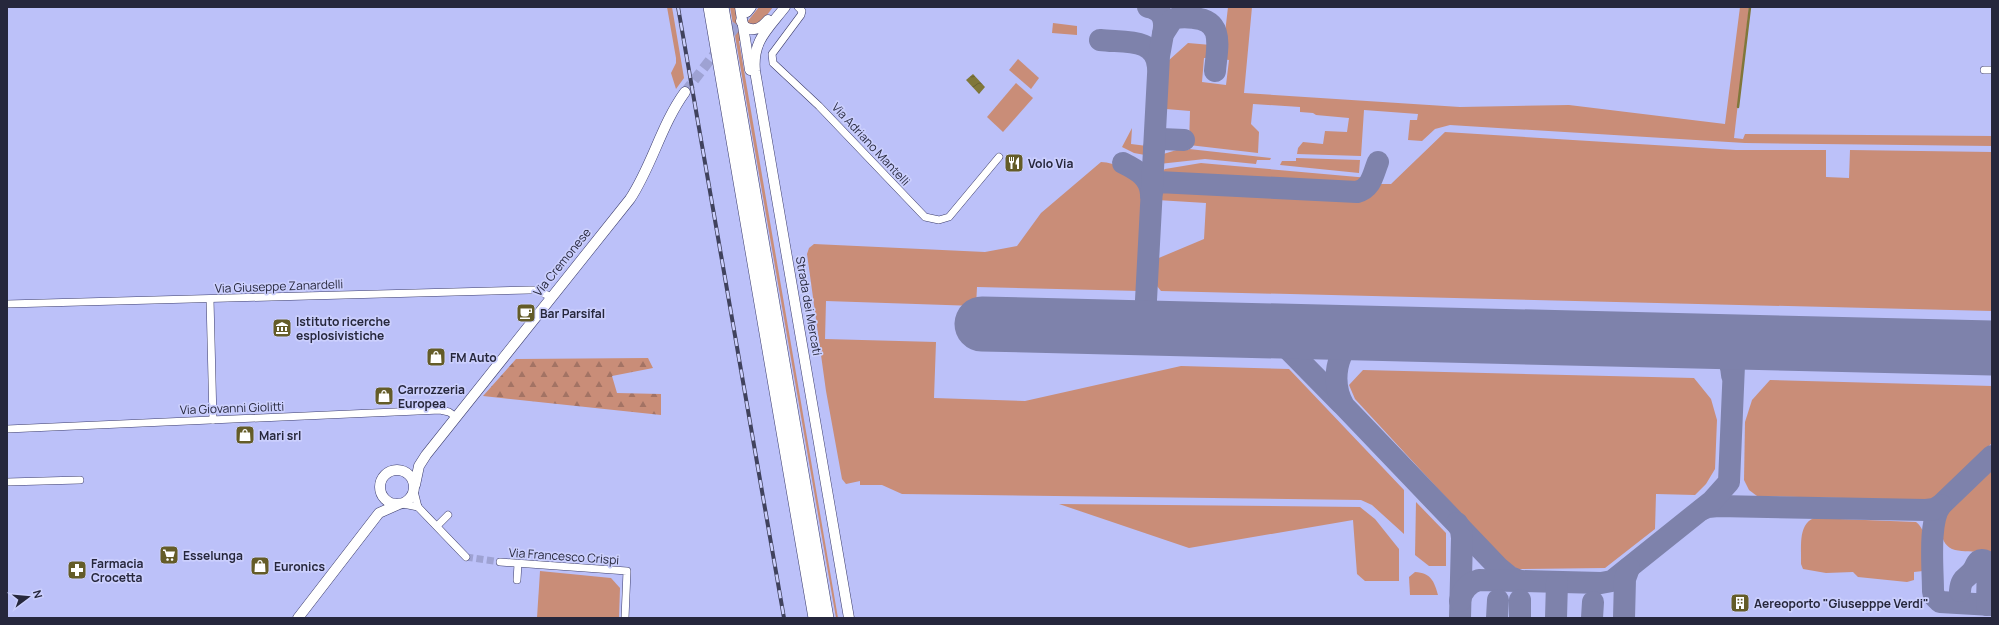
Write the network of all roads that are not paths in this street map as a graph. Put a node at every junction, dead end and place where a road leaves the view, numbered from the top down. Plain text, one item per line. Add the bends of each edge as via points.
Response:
1 (710, 7) edge
2 (722, 7) edge
3 (779, 7) edge
4 (785, 7) edge
5 (798, 7) edge
6 (746, 9) edge
7 (741, 21) junction
8 (1984, 70) dead end
9 (1992, 70) edge
10 (684, 92) tunnel mouth
11 (999, 157) dead end
12 (550, 297) junction
13 (210, 298) junction
14 (7, 304) edge
15 (456, 417) junction
16 (213, 420) junction
17 (7, 429) edge
18 (426, 455) junction
19 (395, 470) junction
20 (80, 480) dead end
21 (7, 482) edge
22 (414, 488) junction
23 (380, 491) junction
24 (400, 504) junction
25 (418, 507) junction
26 (379, 513) junction
27 (448, 515) dead end
28 (437, 526) junction
29 (466, 557) tunnel mouth
30 (500, 562) tunnel mouth
31 (518, 564) junction
32 (517, 580) dead end
33 (298, 618) edge
34 (626, 618) edge
35 (815, 618) edge
36 (827, 618) edge
37 (844, 618) edge
38 (849, 618) edge

1 - 35 highway
2 - 36 highway
3 - 7 street via 758,29 747,28
4 - 38 street, Strada dei Mercati via 758,41 755,71
5 - 11 street, Via Adriano Mantelli via 802,11 801,15 773,52 773,63 820,106 925,217 939,220 949,216
6 - 7 street, Strada dei Mercati
7 - 37 street, Strada dei Mercati
8 - 9 street
10 - 12 street, Via Cremonese via 630,200
12 - 13 street, Via Giuseppe Zanardelli via 537,290 529,290
12 - 15 street, Via Cremonese
13 - 14 street, Via Giuseppe Zanardelli
13 - 16 street
15 - 16 street, Via Giovanni Giolitti via 440,410
15 - 18 street, Via Cremonese
16 - 17 street, Via Giovanni Giolitti
18 - 19 street
18 - 22 street via 419,466
19 - 22 street via 406,472 413,480
19 - 23 street via 385,475
20 - 21 street
22 - 24 street via 408,501
22 - 25 street via 414,498
23 - 24 street via 386,501
23 - 26 street
24 - 25 street
24 - 26 street
25 - 28 street
26 - 33 street
27 - 28 street
28 - 29 street
30 - 31 street, Via Francesco Crispi
31 - 32 street
31 - 34 street, Via Francesco Crispi via 627,571

